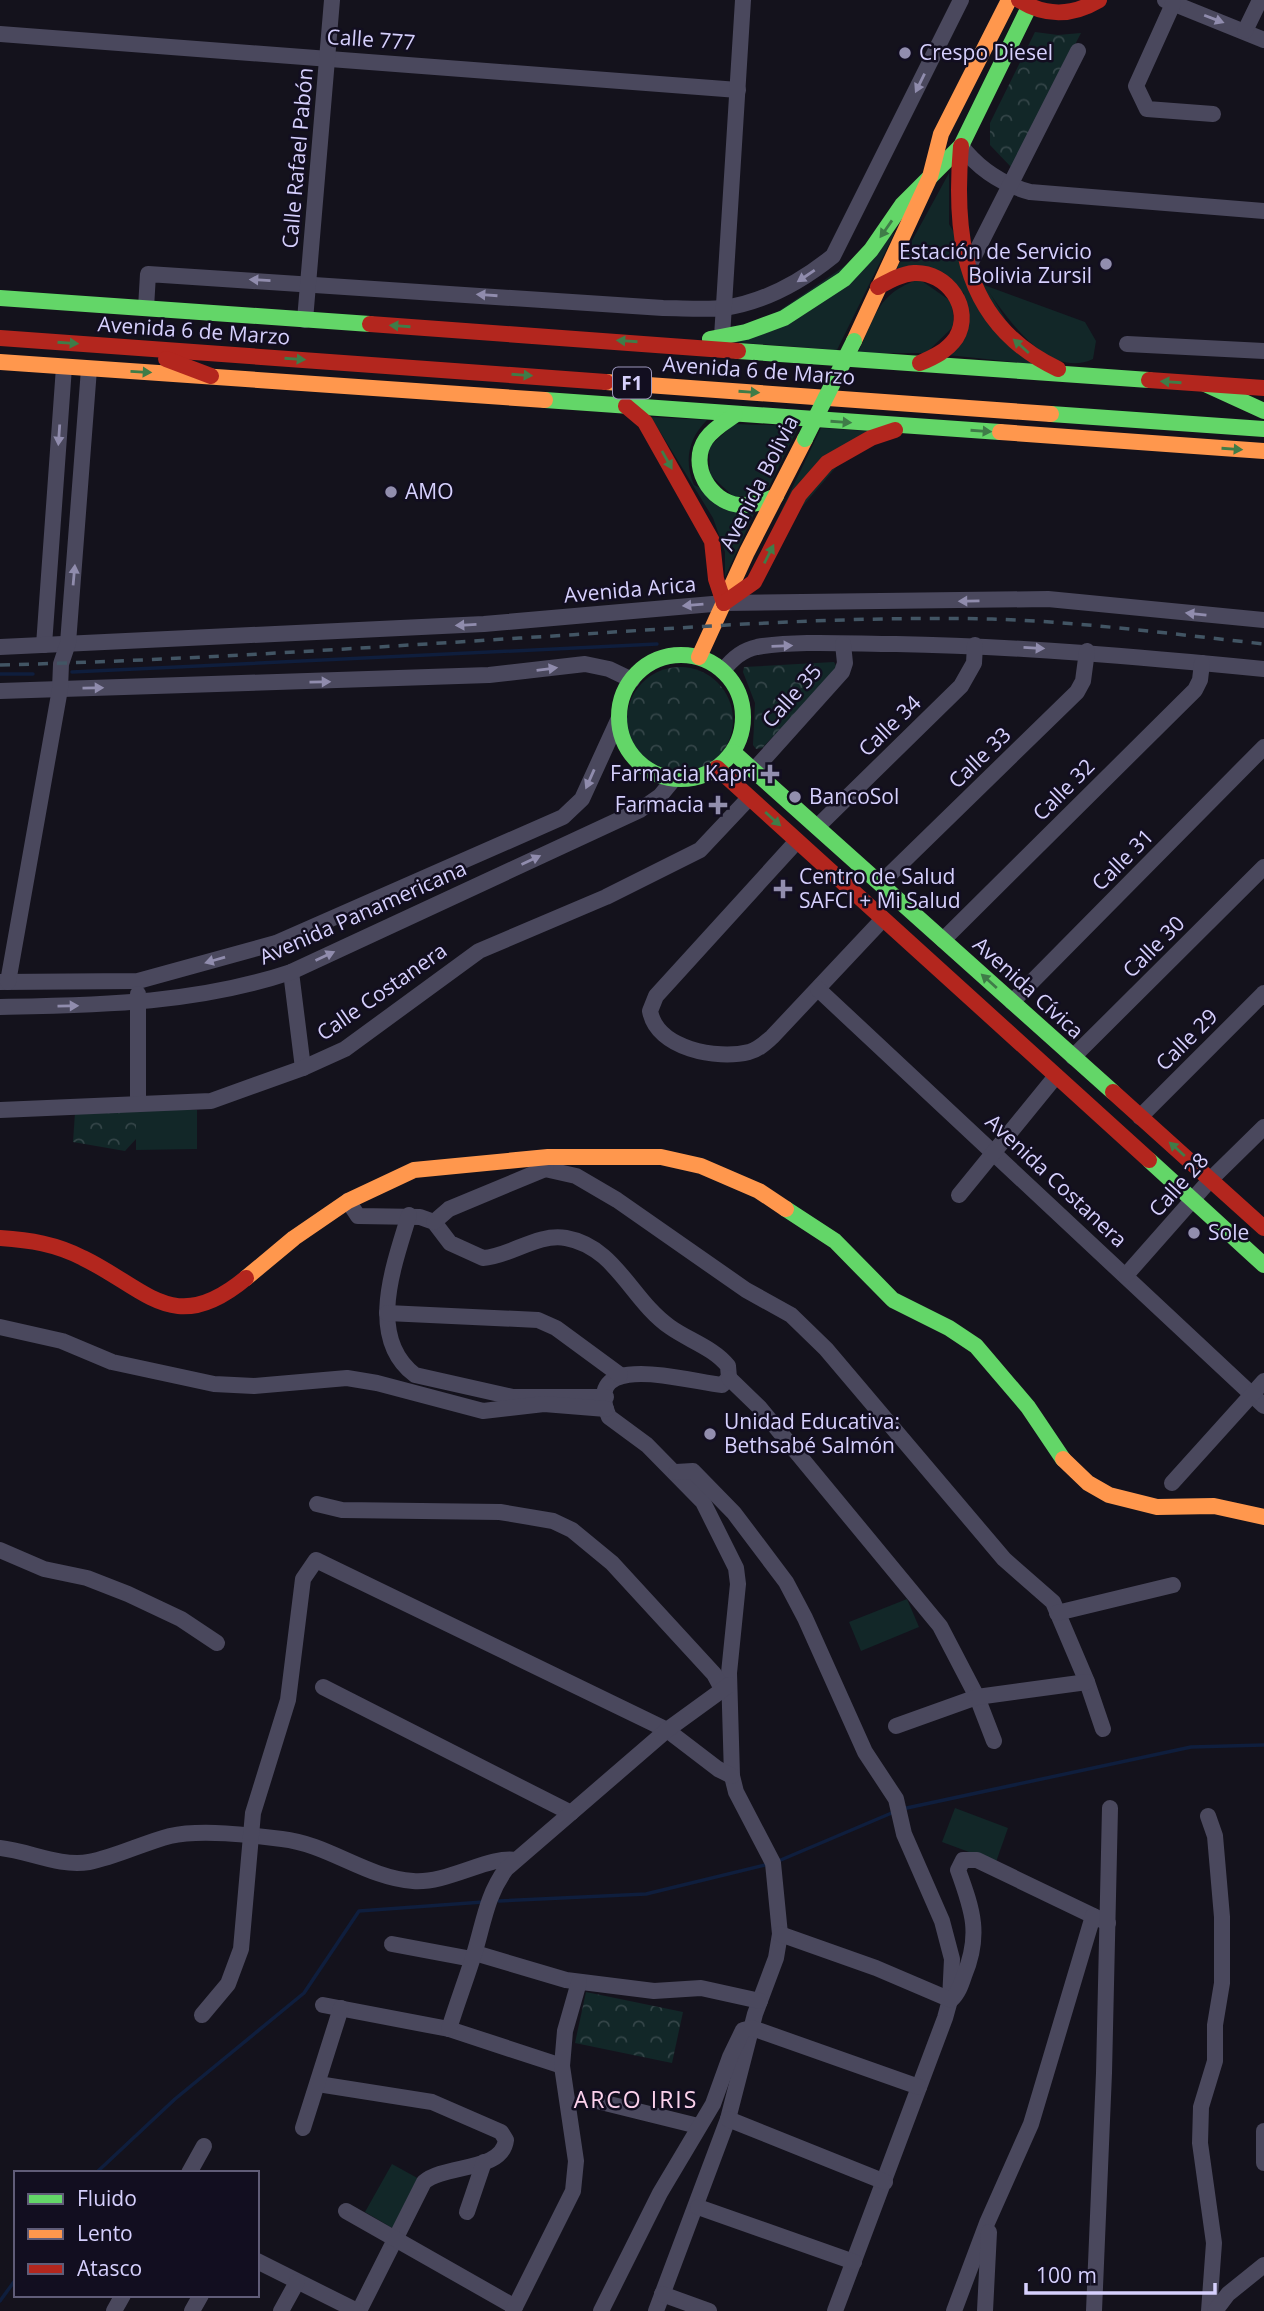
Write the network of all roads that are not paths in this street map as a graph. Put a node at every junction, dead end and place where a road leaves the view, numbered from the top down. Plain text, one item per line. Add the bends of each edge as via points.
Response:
1 (332, 0) edge
2 (743, 0) edge
3 (961, 0) edge
4 (1009, 0) edge
5 (1099, 0) edge
6 (1260, 0) edge
7 (1169, 2) edge
8 (1024, 3) edge
9 (1245, 31) junction
10 (0, 34) edge
11 (1264, 40) edge
12 (1078, 51) dead end
13 (327, 57) junction
14 (738, 90) junction
15 (1213, 114) dead end
16 (961, 146) junction
17 (930, 177) junction
18 (1009, 185) junction
19 (1264, 211) edge
20 (969, 266) junction
21 (308, 283) junction
22 (878, 287) junction
23 (0, 298) edge
24 (146, 308) junction
25 (724, 308) junction
26 (306, 320) junction
27 (0, 323) edge
28 (722, 337) junction
29 (0, 338) edge
30 (665, 344) junction
31 (1128, 344) dead end
32 (134, 348) junction
33 (1264, 351) edge
34 (0, 362) edge
35 (919, 363) junction
36 (64, 367) junction
37 (89, 369) junction
38 (211, 376) junction
39 (1082, 376) junction
40 (1205, 384) junction
41 (1264, 388) edge
42 (1000, 394) dead end
43 (626, 406) junction
44 (1222, 409) dead end
45 (1264, 412) edge
46 (735, 415) junction
47 (913, 426) junction
48 (1264, 429) edge
49 (1264, 451) edge
50 (776, 496) junction
51 (724, 603) junction
52 (1264, 620) edge
53 (68, 643) junction
54 (843, 644) junction
55 (44, 645) junction
56 (975, 645) junction
57 (0, 647) edge
58 (1087, 651) junction
59 (699, 657) junction
60 (1202, 663) junction
61 (1264, 669) edge
62 (723, 671) junction
63 (632, 680) junction
64 (60, 688) junction
65 (0, 691) edge
66 (620, 718) junction
67 (1264, 747) edge
68 (733, 752) junction
69 (717, 768) junction
70 (754, 771) junction
71 (674, 779) junction
72 (749, 798) junction
73 (817, 827) junction
74 (797, 841) junction
75 (1264, 867) edge
76 (881, 883) junction
77 (883, 919) junction
78 (943, 940) junction
79 (291, 972) junction
80 (138, 981) junction
81 (4, 982) edge
82 (818, 989) junction
83 (1264, 993) edge
84 (1012, 1002) junction
85 (138, 1004) junction
86 (0, 1007) edge
87 (1073, 1057) junction
88 (303, 1068) junction
89 (1056, 1076) junction
90 (138, 1103) junction
91 (0, 1110) edge
92 (1140, 1117) junction
93 (1264, 1127) edge
94 (992, 1151) junction
95 (546, 1163) junction
96 (1210, 1180) junction
97 (959, 1195) dead end
98 (1193, 1200) junction
99 (348, 1201) junction
100 (409, 1215) junction
101 (433, 1222) junction
102 (1264, 1228) edge
103 (0, 1238) edge
104 (1264, 1265) edge
105 (1127, 1274) junction
106 (387, 1313) junction
107 (0, 1327) edge
108 (620, 1375) junction
109 (729, 1378) junction
110 (1264, 1381) edge
111 (1258, 1400) edge
112 (606, 1403) junction
113 (676, 1472) junction
114 (1172, 1483) dead end
115 (317, 1504) dead end
116 (1264, 1517) edge
117 (0, 1550) edge
118 (1173, 1585) dead end
119 (1057, 1613) junction
120 (217, 1643) dead end
121 (1087, 1682) junction
122 (323, 1687) dead end
123 (726, 1687) junction
124 (977, 1697) junction
125 (896, 1726) dead end
126 (1103, 1729) dead end
127 (667, 1730) junction
128 (994, 1741) dead end
129 (732, 1776) junction
130 (1110, 1808) dead end
131 (571, 1813) junction
132 (1208, 1816) dead end
133 (252, 1838) junction
134 (0, 1849) edge
135 (516, 1860) junction
136 (1100, 1920) junction
137 (780, 1934) junction
138 (392, 1944) dead end
139 (473, 1956) junction
140 (579, 1982) junction
141 (950, 2000) junction
142 (760, 2001) junction
143 (323, 2005) dead end
144 (341, 2008) junction
145 (202, 2015) dead end
146 (752, 2028) junction
147 (449, 2029) junction
148 (562, 2066) junction
149 (318, 2084) junction
150 (919, 2087) junction
151 (601, 2102) dead end
152 (728, 2119) junction
153 (698, 2126) junction
154 (303, 2128) dead end
155 (1264, 2131) edge
156 (204, 2146) dead end
157 (484, 2162) junction
158 (1264, 2163) edge
159 (191, 2171) edge
160 (885, 2182) junction
161 (698, 2207) junction
162 (346, 2211) dead end
163 (467, 2212) dead end
164 (987, 2223) junction
165 (396, 2240) junction
166 (259, 2262) edge
167 (854, 2262) junction
168 (1264, 2265) edge
169 (297, 2282) junction
170 (662, 2294) junction
171 (514, 2309) edge
172 (281, 2311) edge
173 (358, 2311) edge
174 (601, 2311) edge
175 (656, 2311) edge
176 (709, 2311) edge
177 (835, 2311) edge
178 (954, 2311) edge
179 (985, 2311) edge
180 (1094, 2311) edge
181 (1209, 2311) edge
182 (1215, 2311) edge

1 - 13 street, Calle Rafael Pabón
2 - 14 street
3 -> 25 street via 833,256 804,280
4 - 17 main road, Avenida Bolivia via 941,134
5 - 8 main road via 1068,13 1048,13
6 - 9 street
7 -> 9 street
7 - 15 street via 1136,86 1138,96 1147,108
8 - 16 main road, Avenida Bolivia
9 - 11 street
10 - 13 street, Calle 777
12 - 18 street
13 - 14 street, Calle 777
13 - 21 street, Calle Rafael Pabón
14 - 25 street
16 - 17 main road, Avenida Bolivia
16 - 18 street via 978,167
16 - 20 main road via 958,222
17 - 22 main road, Avenida Bolivia
17 -> 28 main road via 844,279 784,318
18 - 19 street via 1030,192
18 - 20 street
39 -> 20 main road via 1037,359 1010,336 978,292
21 -> 24 street via 148,274
25 -> 21 street via 663,308
21 - 26 street, Calle Rafael Pabón
22 - 35 main road via 917,273 936,276 959,300 960,332 938,356
22 - 50 main road, Avenida Bolivia, bridge
23 - 24 main road, Avenida 6 de Marzo
24 - 26 main road, Avenida 6 de Marzo
25 - 28 street
30 -> 26 main road, Avenida 6 de Marzo
27 - 42 main road, Avenida 6 de Marzo / F1
28 - 30 main road
29 -> 32 main road, Avenida 6 de Marzo / F1
30 - 35 main road, Avenida 6 de Marzo
31 - 33 street
32 - 38 main road
32 -> 48 main road, Avenida 6 de Marzo / F1
34 - 36 main road, Avenida 6 de Marzo
35 - 39 main road, Avenida 6 de Marzo
36 - 37 main road, Avenida 6 de Marzo
36 -> 55 street
37 -> 38 main road, Avenida 6 de Marzo
53 -> 37 street
38 - 43 main road, Avenida 6 de Marzo
40 -> 39 main road, Avenida 6 de Marzo
40 - 41 main road, Avenida 6 de Marzo
40 - 45 main road
43 - 46 main road, Avenida 6 de Marzo
43 -> 51 main road via 645,422 712,541
44 - 45 main road
46 -> 47 main road, Avenida 6 de Marzo
46 - 50 main road via 702,446 699,466 703,480 714,494 730,503 750,505
47 -> 49 main road, Avenida 6 de Marzo
51 -> 47 main road via 754,582 799,495 827,463 871,438
50 - 51 main road, Avenida Bolivia
52 -> 51 street, Avenida Arica via 1048,599
51 -> 53 street, Avenida Arica via 484,624
51 - 59 main road, Avenida Bolivia
53 - 55 street, Avenida Arica
53 - 64 street
54 - 56 street
62 -> 54 street via 733,658 755,648
54 - 70 street, Calle 35 via 842,672
55 - 57 street, Avenida Arica
56 -> 58 street
56 - 73 street, Calle 34 via 972,671 961,686
58 - 60 street
58 - 76 street, Calle 33 via 1086,670 1077,692
59 - 62 main road
59 - 63 main road via 662,658
60 - 61 street
60 - 78 street, Calle 32 via 1195,690
62 - 68 main road via 733,682 743,710
64 -> 63 street via 489,676 584,664
63 - 66 main road
64 - 65 street
64 - 81 street
66 - 71 main road via 624,740 635,759
66 -> 80 street, Avenida Panamericana via 582,799 563,817 276,943
67 - 84 street, Calle 31
68 - 69 main road
68 - 70 main road, Avenida Cívica
69 - 71 main road via 704,775
69 - 72 main road
70 - 73 main road, Avenida Cívica
79 -> 71 street, Avenida Panamericana via 640,810
72 -> 74 main road
72 - 88 street, Calle Costanera via 700,850 606,897 479,951 345,1049
73 - 76 main road, Avenida Cívica
74 - 77 main road
74 - 82 street via 656,996 650,1011 656,1027 683,1046 737,1054 766,1043
75 - 87 street, Calle 30
76 - 78 main road, Avenida Cívica
77 - 82 street
77 - 89 main road
84 -> 78 main road, Avenida Cívica
79 - 85 street, Avenida Panamericana
79 - 88 street
80 - 81 street, Avenida Panamericana
80 - 85 street
82 - 94 street, Avenida Costanera
83 - 92 street, Calle 29
84 - 87 main road, Avenida Cívica
86 -> 85 street, Avenida Panamericana
85 - 90 street
87 - 92 main road, Avenida Cívica
88 - 90 street, Calle Costanera via 211,1101
89 - 94 street
89 - 98 main road
90 - 91 street, Calle Costanera
96 -> 92 main road, Avenida Cívica
93 - 96 street, Calle 28
94 - 97 street
94 - 105 street, Avenida Costanera
95 - 99 main road via 414,1170
95 - 101 street via 449,1209
95 - 116 main road via 661,1157 701,1166 758,1191 835,1241 894,1300 976,1346 1028,1407 1058,1455 1088,1483 1157,1507 1214,1506
95 - 119 street via 617,1200 746,1290 791,1315 826,1349 1004,1559 1043,1591
96 - 98 street, Calle 28
96 - 102 main road, Avenida Cívica
98 - 104 main road
98 - 105 street, Calle 28
99 - 100 street via 358,1216
99 - 103 main road via 230,1291 191,1306 172,1307 142,1296 60,1248 37,1240
100 - 101 street
100 - 106 street
101 - 109 street via 450,1242 483,1258 545,1238 586,1244 612,1262 669,1327 725,1363
105 - 111 street, Avenida Costanera
106 - 108 street via 538,1320
106 - 112 street via 394,1350 415,1375 513,1396
107 - 112 street via 62,1341 112,1362 214,1384 254,1386 347,1378 483,1411
108 - 109 street via 722,1385
108 - 112 street via 611,1381
109 - 124 street via 760,1408 905,1580 952,1644
110 - 111 street
111 - 114 street
112 - 113 street via 616,1423
113 - 123 street via 713,1518 736,1568
113 - 141 street via 693,1471 713,1489 786,1582 805,1618 865,1752 896,1799 910,1852 948,1940
115 - 123 street via 342,1510 500,1512 554,1521 612,1563
117 - 120 street via 44,1569 87,1578 128,1594 181,1619
118 - 119 street
119 - 121 street
121 - 124 street
121 - 126 street
122 - 131 street
123 - 127 street
123 - 129 street
124 - 125 street
124 - 128 street
127 - 129 street
127 - 131 street
127 - 133 street via 316,1560 303,1579 288,1700 253,1813
129 - 137 street via 774,1863
130 - 136 street
131 - 135 street
132 - 181 street via 1215,1836 1223,1917 1215,2061 1201,2107 1200,2143 1214,2243
133 - 134 street via 207,1833 172,1836 88,1862 57,1861 24,1850
133 - 135 street via 300,1842 415,1882
133 - 145 street via 241,1949 228,1984
135 - 139 street via 494,1887
136 - 141 street via 977,1860 963,1860 958,1870 974,1918 975,1937 972,1957
136 - 164 street via 1031,2123
136 - 180 street
137 - 141 street
137 - 142 street
138 - 139 street
139 - 140 street
139 - 147 street
140 - 142 street via 654,1991 701,1988
140 - 148 street via 565,2031
141 - 150 street
142 - 146 street
143 - 144 street
144 - 147 street
144 - 149 street
146 - 150 street
146 - 152 street
146 - 153 street via 740,2034 713,2104
147 - 148 street
148 - 171 street via 576,2161 573,2191
149 - 154 street
149 - 157 street via 432,2102 459,2111 505,2137 499,2156
150 - 160 street
151 - 153 street
152 - 160 street
152 - 161 street
153 - 174 street
155 - 158 street
156 - 159 street
157 - 163 street
157 - 165 street via 437,2173 424,2182
160 - 167 street
161 - 167 street
161 - 170 street
162 - 165 street
164 - 178 street
164 - 179 street
165 - 171 street
165 - 173 street
166 - 169 street
167 - 177 street
168 - 182 street
169 - 172 street
169 - 173 street
170 - 175 street
170 - 176 street

